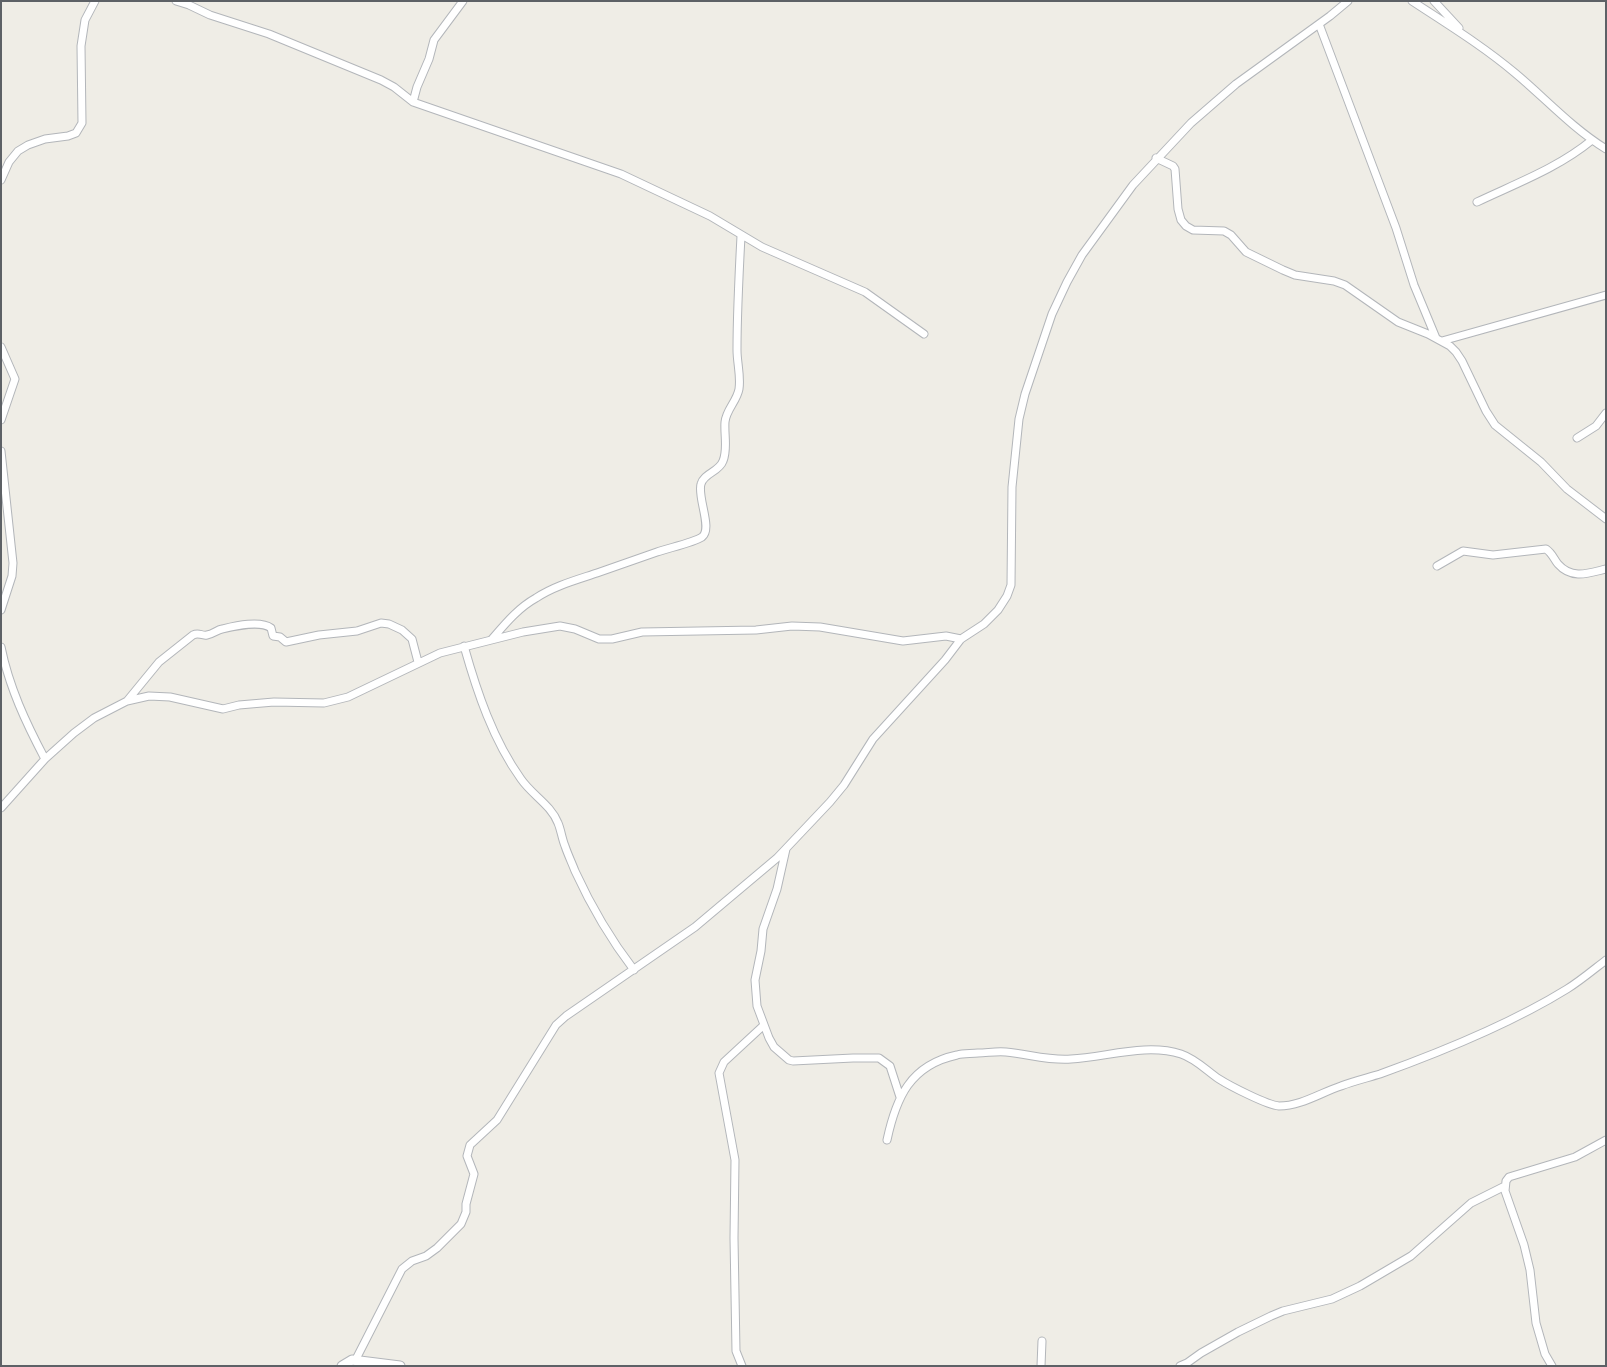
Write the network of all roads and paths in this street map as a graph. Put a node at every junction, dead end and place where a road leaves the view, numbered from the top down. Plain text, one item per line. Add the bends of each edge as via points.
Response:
1 (95, 1) edge
2 (176, 1) edge
3 (463, 1) edge
4 (1348, 1) edge
5 (1412, 1) edge
6 (1434, 1) edge
7 (1319, 24) junction
8 (1472, 41) junction
9 (413, 102) junction
10 (1592, 140) junction
11 (1606, 149) edge
12 (1156, 158) junction
13 (1, 180) edge
14 (1477, 202) dead end
15 (742, 236) junction
16 (1606, 295) edge
17 (924, 334) dead end
18 (1439, 339) junction
19 (1, 347) edge
20 (1606, 413) edge
21 (1, 420) edge
22 (1577, 438) dead end
23 (1, 451) edge
24 (1606, 519) edge
25 (1437, 566) dead end
26 (1606, 568) edge
27 (1, 610) edge
28 (492, 639) junction
29 (961, 639) junction
30 (464, 646) junction
31 (1, 647) edge
32 (418, 662) junction
33 (128, 701) junction
34 (44, 759) junction
35 (1, 808) edge
36 (786, 849) junction
37 (1606, 960) edge
38 (634, 970) junction
39 (764, 1025) junction
40 (900, 1097) junction
41 (887, 1140) dead end
42 (1606, 1140) edge
43 (1505, 1186) junction
44 (1042, 1340) dead end
45 (355, 1361) junction
46 (342, 1366) edge
47 (400, 1366) edge
48 (742, 1366) edge
49 (1041, 1366) edge
50 (1180, 1366) edge
51 (1552, 1366) edge

1 - 13 street via 85,20 81,46 82,123 76,133 28,144 18,151 9,162
2 - 9 street via 269,34 381,80
3 - 9 street via 434,40
4 - 7 street
5 - 8 street
6 - 8 street
7 - 12 street via 1209,106
7 - 18 street via 1414,284
8 - 10 street via 1514,72
9 - 15 street via 621,174 698,211
10 - 11 street
10 - 14 street via 1565,160
12 - 18 street via 1175,169 1180,220 1186,226 1193,230 1224,232 1231,235 1246,252 1295,275 1345,285 1398,322
12 - 29 street via 1082,255 1052,314 1019,419 1012,487 1011,585 998,610 984,624
15 - 17 street via 865,292
15 - 28 street via 737,352 739,389 725,421 723,462 705,477 701,484 702,507 707,527 705,534 695,540 554,588 522,608
16 - 18 street
18 - 24 street via 1456,352 1462,361 1495,425 1541,462 1566,489
19 - 21 street via 15,380
20 - 22 street via 1596,426
23 - 27 street via 12,576
25 - 26 street via 1463,551 1493,555 1542,549 1548,551 1565,571 1571,574 1580,575
28 - 29 street via 560,626 599,639 612,639 642,632 756,630 792,626 820,627 904,641 946,636
28 - 30 street
29 - 36 street via 873,739 844,785
30 - 32 street
30 - 38 street via 482,702 502,750 522,781 553,814 586,893 618,950
31 - 34 street via 18,705
32 - 33 street via 348,697 324,703 274,702 223,709 170,697 149,696
32 - 33 street via 412,640 402,630 381,622 357,632 319,635 286,642 280,637 273,636 271,628 264,624 242,625 206,635 196,633 188,638 158,662
33 - 34 street via 89,722
34 - 35 street
36 - 38 street via 695,927
36 - 39 street via 777,889 763,930 756,980 757,1006
37 - 40 street via 1567,989 1501,1024 1378,1075 1292,1105 1276,1106 1258,1099 1220,1079 1187,1057 1160,1051 1139,1051 1068,1060 1005,1052 959,1054 927,1066 915,1076
38 - 45 street via 560,1021 497,1120 470,1145 467,1156 474,1174 461,1224 437,1248 402,1269
39 - 40 street via 774,1047 789,1060 873,1057 884,1061 892,1070
39 - 48 street via 724,1062 719,1073 735,1160 736,1351
40 - 41 street
42 - 43 street via 1575,1157 1509,1176
43 - 50 street via 1471,1203 1411,1256 1360,1286 1332,1299 1271,1316
43 - 51 street via 1530,1270 1536,1323 1544,1354
44 - 49 street
45 - 46 street via 352,1360
45 - 47 street

